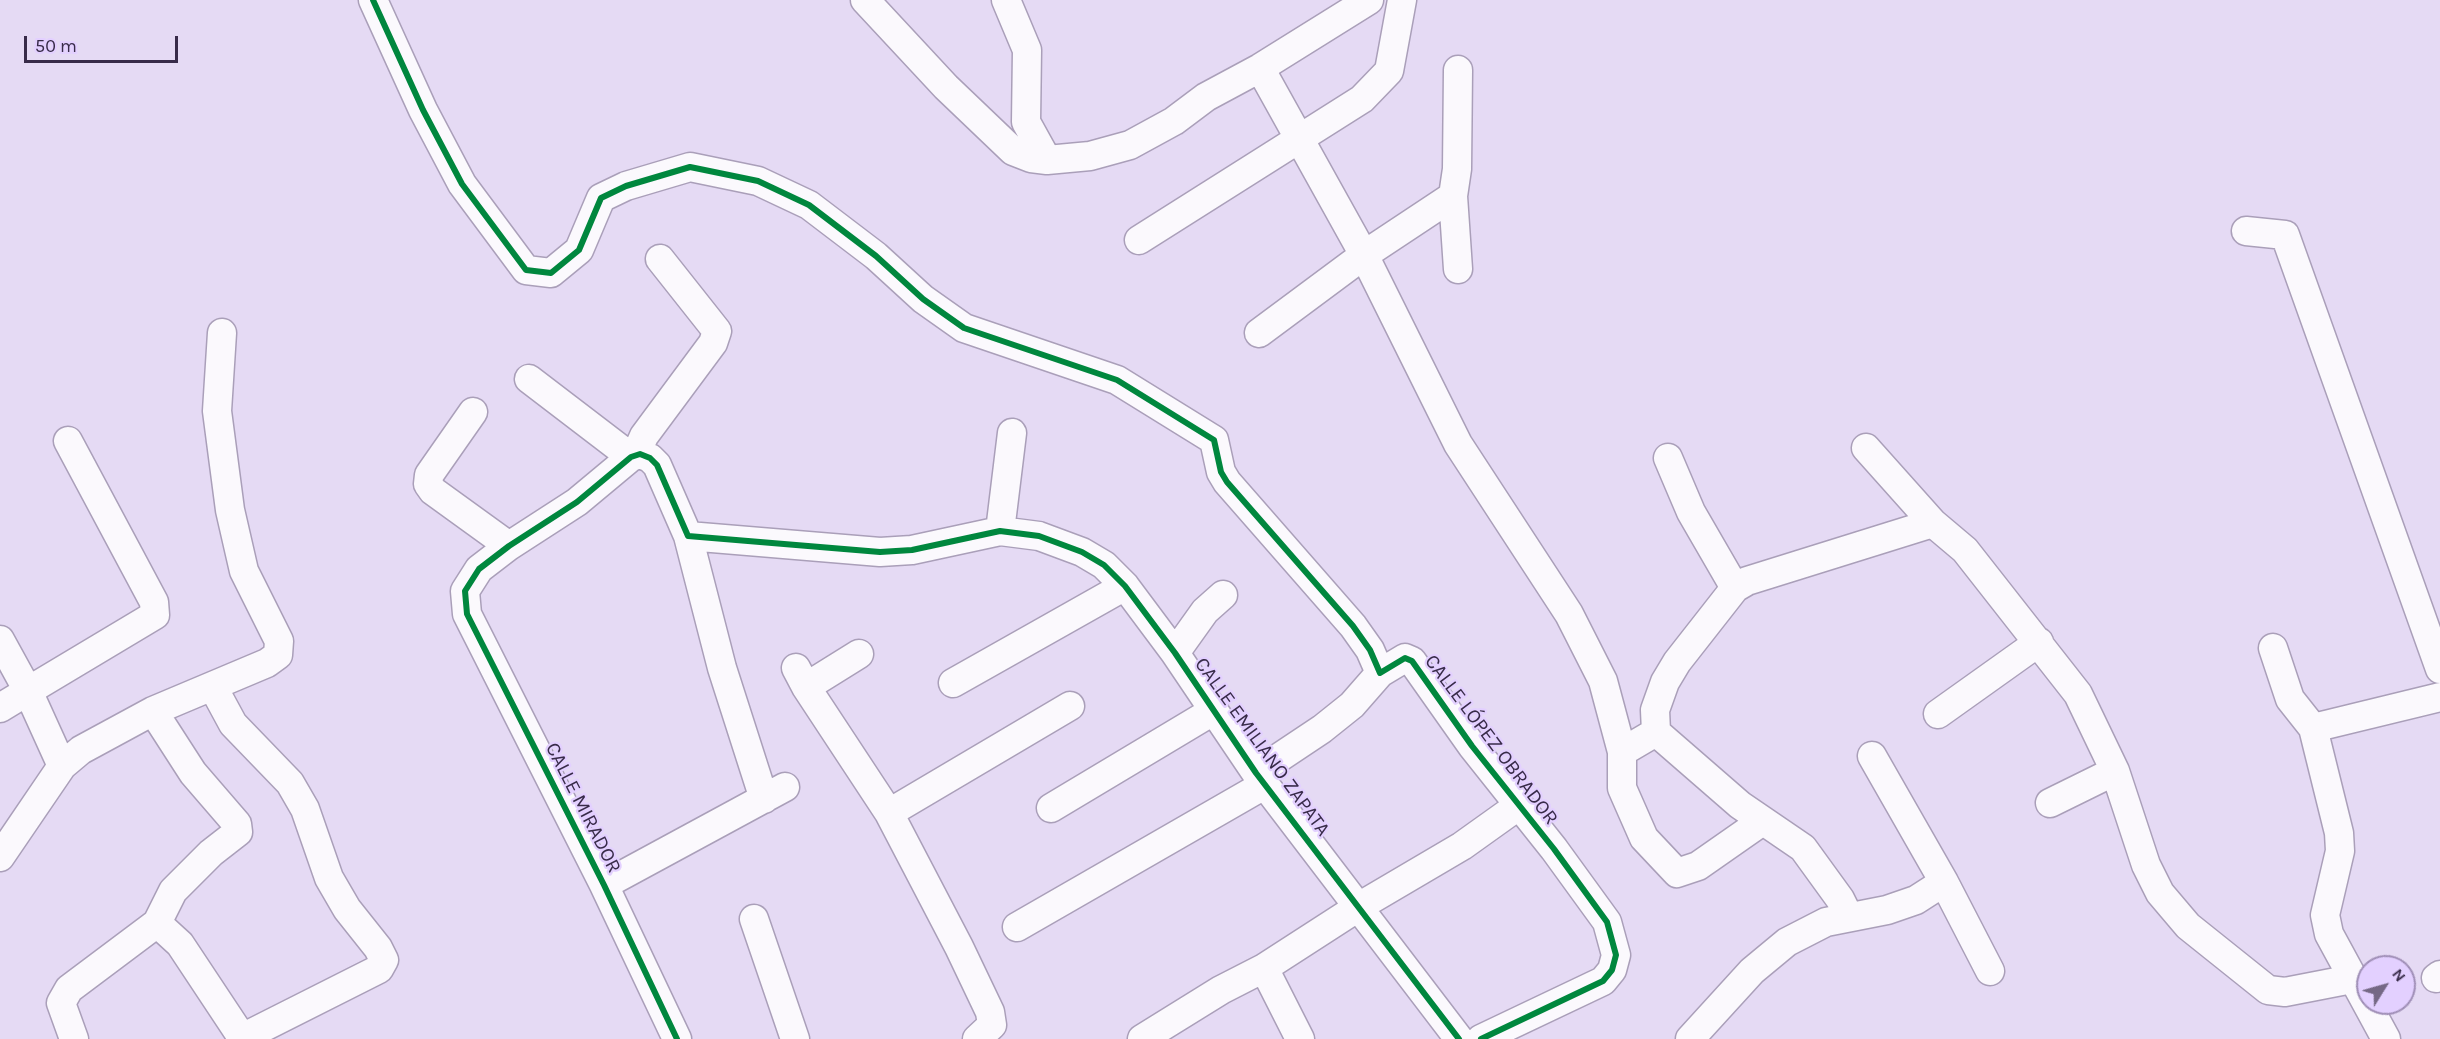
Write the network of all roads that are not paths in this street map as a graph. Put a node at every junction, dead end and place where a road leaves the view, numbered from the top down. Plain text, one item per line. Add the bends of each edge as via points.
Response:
1 (373, 0) edge
2 (865, 0) edge
3 (1006, 0) edge
4 (1369, 0) edge
5 (1402, 0) edge
6 (1260, 68) junction
7 (1458, 70) dead end
8 (1299, 139) junction
9 (1047, 160) junction
10 (1454, 196) junction
11 (2246, 231) dead end
12 (1139, 240) dead end
13 (1364, 255) junction
14 (660, 259) dead end
15 (1458, 269) dead end
16 (222, 333) dead end
17 (1259, 333) dead end
18 (529, 379) dead end
19 (473, 412) dead end
20 (1012, 434) dead end
21 (68, 441) dead end
22 (1866, 448) dead end
23 (636, 456) junction
24 (1668, 458) dead end
25 (1933, 523) junction
26 (1000, 531) junction
27 (688, 536) junction
28 (510, 546) junction
29 (1125, 586) junction
30 (1736, 588) junction
31 (1223, 595) dead end
32 (0, 640) edge
33 (2039, 642) junction
34 (2273, 648) dead end
35 (1175, 653) junction
36 (859, 654) dead end
37 (2440, 669) edge
38 (1380, 673) junction
39 (953, 683) dead end
40 (213, 687) junction
41 (28, 691) junction
42 (2440, 697) edge
43 (1070, 706) dead end
44 (0, 708) edge
45 (153, 711) junction
46 (1213, 711) junction
47 (1938, 714) dead end
48 (2313, 728) junction
49 (1656, 732) junction
50 (1622, 752) junction
51 (1872, 756) dead end
52 (62, 766) junction
53 (2115, 771) junction
54 (1260, 779) junction
55 (2050, 803) dead end
56 (1518, 806) junction
57 (1051, 808) dead end
58 (889, 813) junction
59 (1761, 822) junction
60 (0, 857) edge
61 (1944, 882) junction
62 (604, 885) junction
63 (1360, 906) junction
64 (1849, 917) junction
65 (754, 919) dead end
66 (157, 923) junction
67 (1017, 927) dead end
68 (1264, 968) junction
69 (1990, 971) dead end
70 (2352, 979) junction
71 (75, 1039) edge
72 (242, 1039) edge
73 (677, 1039) edge
74 (795, 1039) edge
75 (977, 1039) edge
76 (1142, 1039) edge
77 (1300, 1039) edge
78 (1459, 1039) edge
79 (1481, 1039) edge
80 (1690, 1039) edge
81 (2386, 1039) edge

1 - 38 street via 462,184 526,270 551,273 579,250 601,198 626,186 690,167 758,181 809,205 964,328 1118,380 1214,440 1227,482 1353,626
2 - 9 street via 946,87 1013,151
3 - 9 street via 1027,50 1026,122
4 - 6 street
5 - 8 street via 1389,71 1362,99
6 - 8 street
6 - 9 street via 1228,83 1174,122 1130,145 1090,156
7 - 10 street via 1458,169
8 - 12 street
8 - 13 street
10 - 13 street
10 - 15 street
11 - 37 street via 2285,234
13 - 17 street
13 - 50 street via 1458,444 1569,614 1603,681
14 - 23 street via 717,331 644,436
16 - 40 street via 217,411 230,510 244,571 279,641 279,654
18 - 23 street
19 - 28 street via 429,475 428,484
20 - 26 street
21 - 41 street via 154,602 155,615
22 - 25 street
23 - 27 street via 650,458 657,465
23 - 28 street via 577,502
24 - 30 street via 1691,512
25 - 30 street via 1747,581
25 - 33 street via 1965,550
26 - 27 street, CALLE EMILIANO ZAPATA via 912,550 880,552
26 - 29 street, CALLE EMILIANO ZAPATA via 1039,536 1082,552 1104,565
27 - 62 street via 722,668 774,793
28 - 62 street, CALLE MIRADOR via 479,569 465,591 467,614
29 - 35 street, CALLE EMILIANO ZAPATA
29 - 39 street
30 - 49 street via 1671,672 1655,710
31 - 35 street via 1205,611
32 - 41 street
33 - 47 street
33 - 53 street via 2078,694
34 - 48 street via 2290,699
35 - 46 street, CALLE EMILIANO ZAPATA
36 - 58 street via 801,678
38 - 54 street via 1352,705
38 - 56 street, CALLE LÓPEZ OBRADOR via 1405,658 1412,661
40 - 45 street
40 - 72 street via 233,724 290,783 305,809 329,878 384,960 379,969
41 - 44 street
41 - 52 street
42 - 48 street
43 - 58 street
45 - 52 street via 81,750
45 - 66 street via 193,773 237,824 238,832 173,891
46 - 54 street, CALLE EMILIANO ZAPATA
46 - 57 street
48 - 70 street via 2339,833 2340,851 2325,915 2329,934
49 - 50 street
49 - 59 street
50 - 59 street via 1622,788 1644,838 1677,873 1698,866
51 - 61 street
52 - 60 street
53 - 55 street
53 - 70 street via 2146,865 2160,893 2188,926 2268,990 2285,992
54 - 63 street, CALLE EMILIANO ZAPATA
54 - 67 street
56 - 63 street via 1462,846
56 - 79 street, CALLE LÓPEZ OBRADOR via 1607,922 1616,955 1612,970 1603,981
58 - 75 street via 990,1012 992,1026
59 - 64 street via 1779,829 1803,848
61 - 64 street via 1916,900
61 - 69 street
62 - 73 street, CALLE MIRADOR
63 - 68 street
63 - 78 street, CALLE EMILIANO ZAPATA
64 - 80 street via 1810,928 1787,942 1745,978
65 - 74 street
66 - 71 street via 69,989 61,1004
66 - 72 street via 180,944
68 - 76 street
68 - 77 street
70 - 81 street

